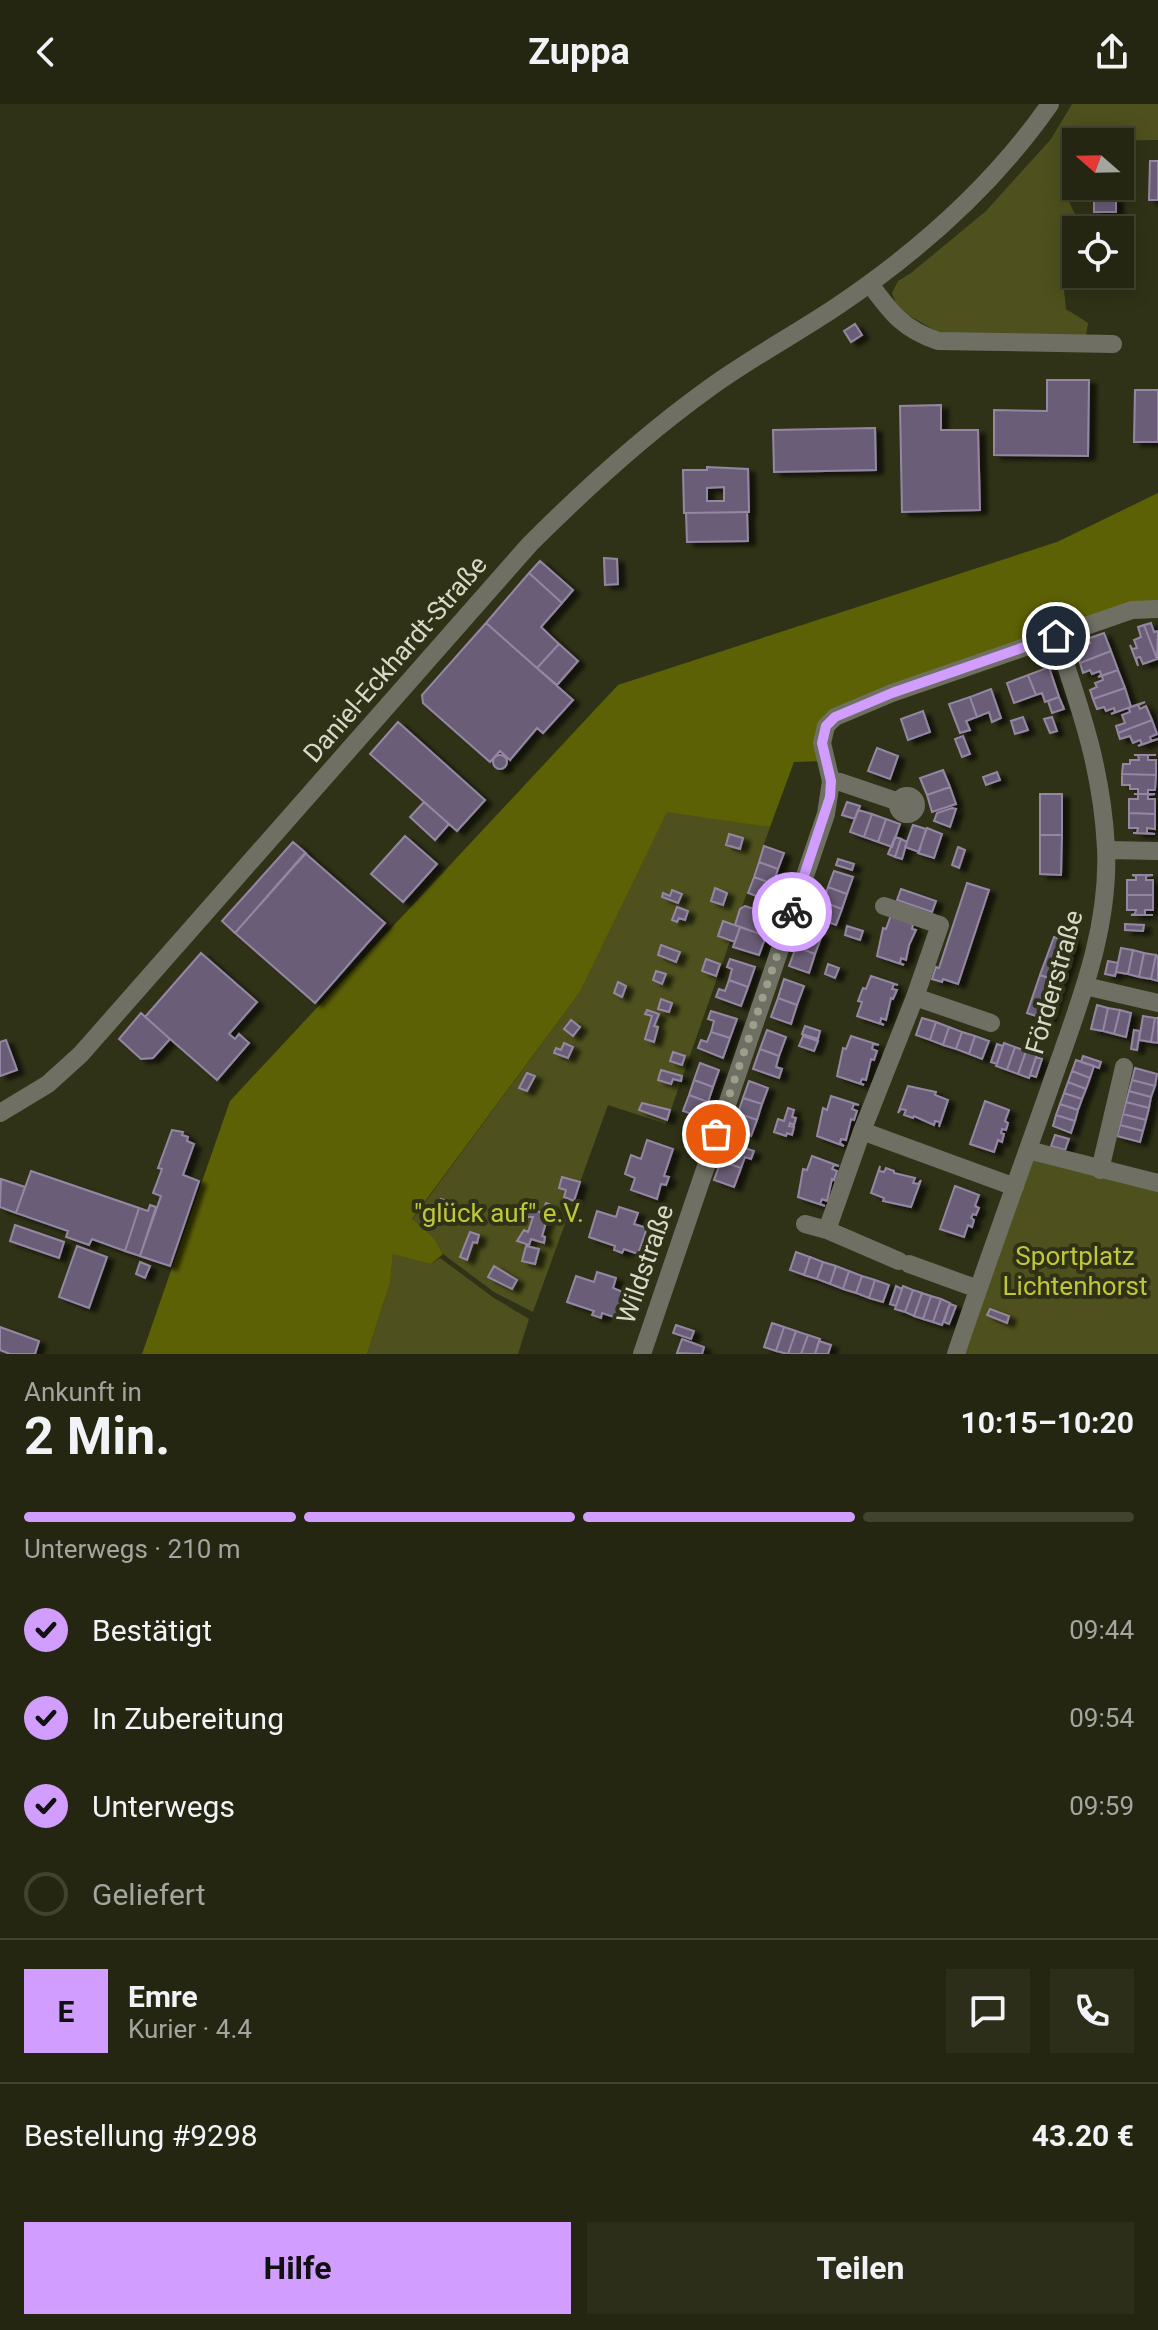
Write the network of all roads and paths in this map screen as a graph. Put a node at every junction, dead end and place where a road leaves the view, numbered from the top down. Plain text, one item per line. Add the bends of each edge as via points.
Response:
1 (1050, 104) edge
2 (870, 284) junction
3 (1113, 344) dead end
4 (1158, 609) edge
5 (1056, 636) junction
6 (831, 781) junction
7 (899, 802) dead end
8 (1106, 850) junction
9 (1158, 851) edge
10 (884, 906) dead end
11 (1085, 986) junction
12 (915, 997) junction
13 (1158, 1003) edge
14 (991, 1023) dead end
15 (1124, 1067) dead end
16 (0, 1113) edge
17 (862, 1131) junction
18 (1028, 1150) junction
19 (1100, 1170) junction
20 (1158, 1183) edge
21 (1015, 1187) junction
22 (805, 1224) dead end
23 (827, 1230) junction
24 (978, 1289) junction
25 (642, 1354) edge
26 (956, 1354) edge

1 - 2 street, Daniel-Eckhardt-Straße via 980,190
2 - 3 street via 895,318 938,341
2 - 16 street, Daniel-Eckhardt-Straße via 709,388 592,484 530,544 81,1054 48,1084
4 - 5 street via 1132,610
5 - 6 street, Wildstraße via 845,711 826,726 822,743
5 - 8 street, Förderstraße via 1092,743
6 - 7 street
6 - 25 street, Wildstraße via 826,814
8 - 9 street
8 - 11 street, Förderstraße via 1102,917
10 - 12 street via 940,925
11 - 13 street
11 - 18 street, Förderstraße
12 - 14 street
12 - 17 street
15 - 19 street
17 - 21 street
17 - 23 street
18 - 19 street
18 - 21 street, Förderstraße
19 - 20 street
21 - 24 street, Förderstraße
22 - 23 street
23 - 24 street
24 - 26 street, Förderstraße

